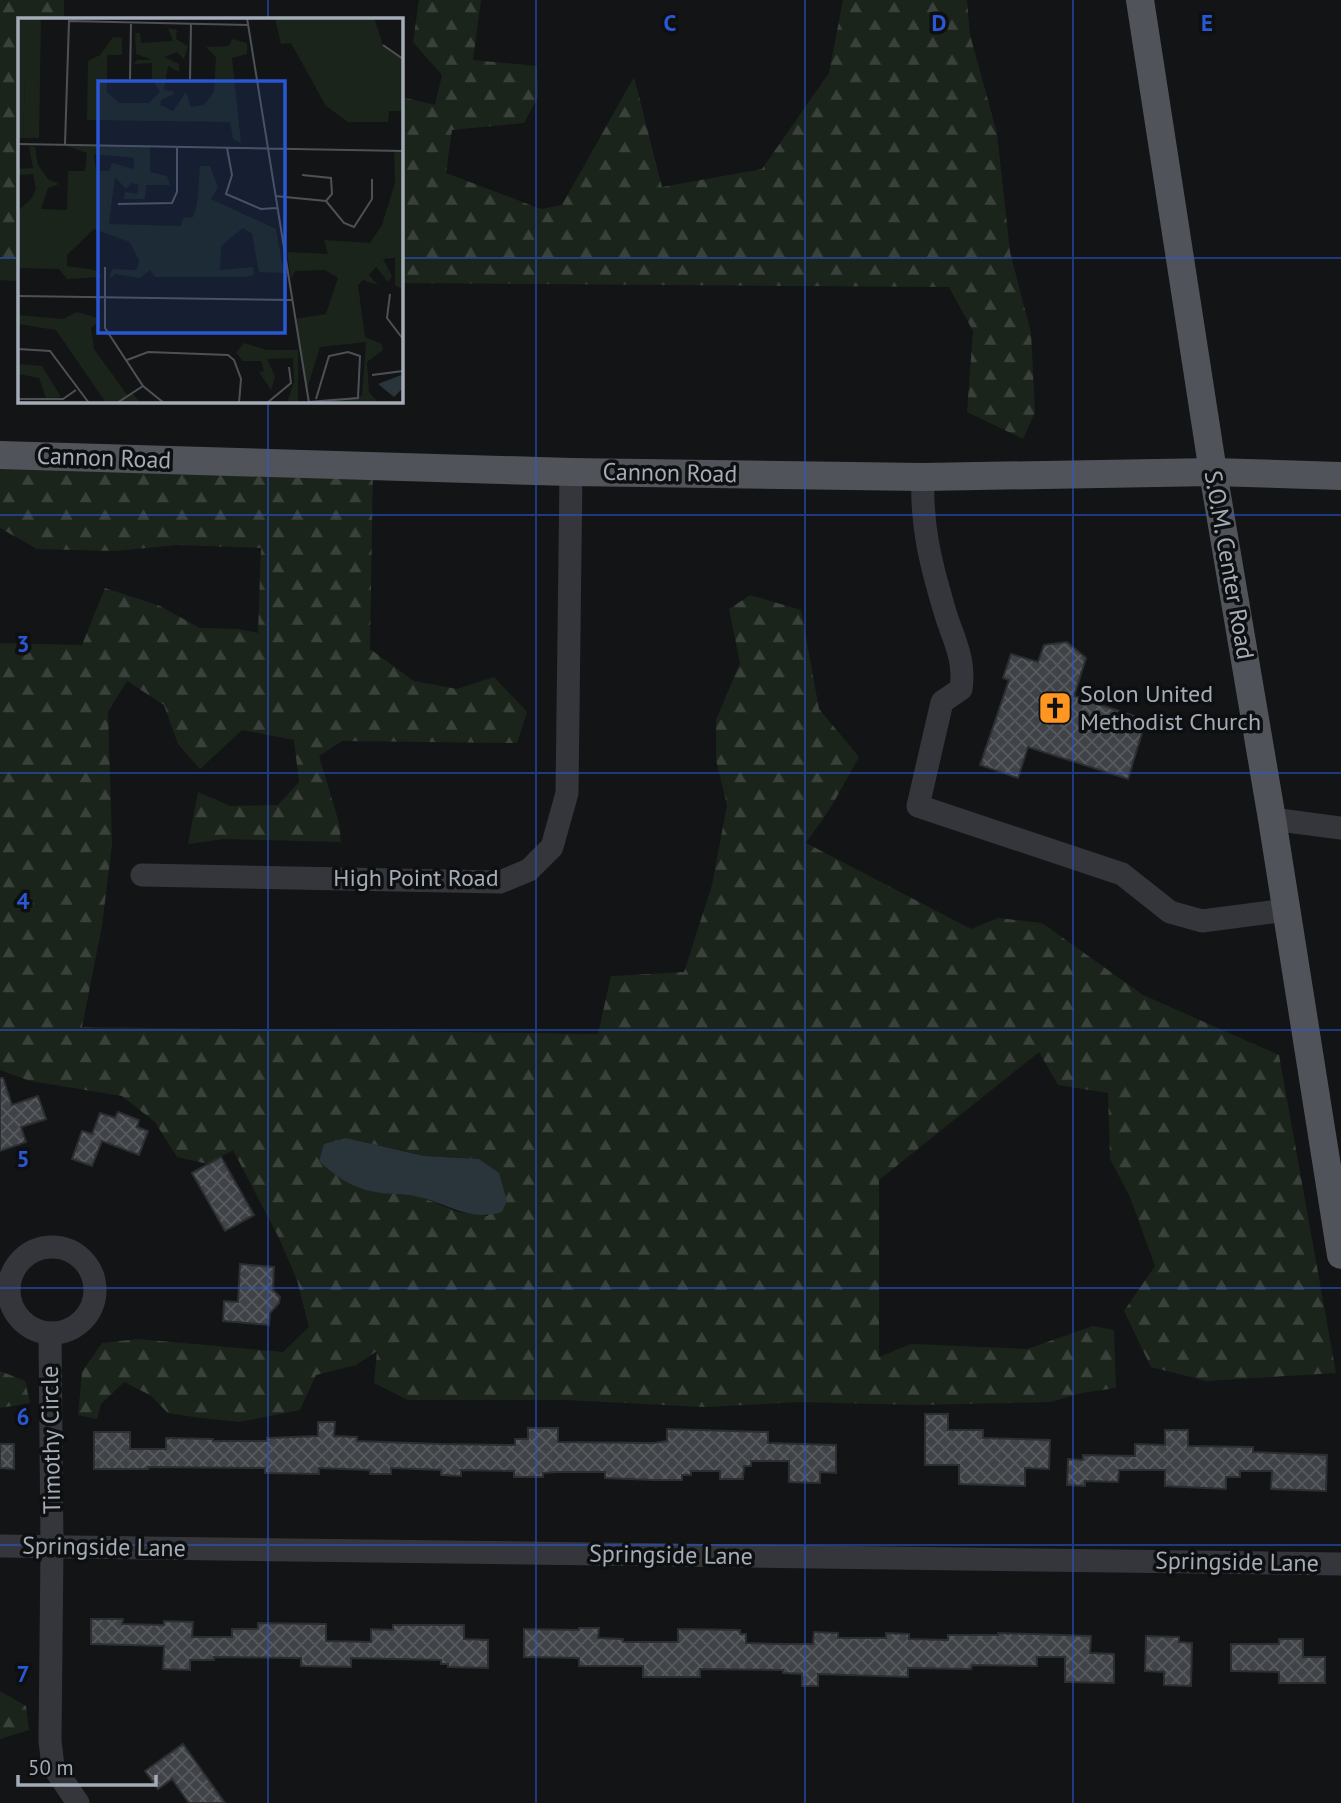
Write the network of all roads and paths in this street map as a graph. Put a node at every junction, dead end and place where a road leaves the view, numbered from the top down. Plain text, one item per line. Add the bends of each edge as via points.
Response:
1 (1140, 0) edge
2 (0, 455) edge
3 (571, 472) junction
4 (1213, 472) junction
5 (1341, 476) edge
6 (923, 477) junction
7 (1272, 819) junction
8 (1341, 828) edge
9 (142, 875) dead end
10 (1287, 910) junction
11 (1341, 1255) edge
12 (50, 1333) dead end
13 (0, 1546) edge
14 (52, 1547) junction
15 (1341, 1564) edge
16 (78, 1803) edge

1 - 4 main road, S.O.M. Center Road
2 - 3 main road, Cannon Road
3 - 6 main road, Cannon Road
3 - 9 street, High Point Road via 568,793 552,847 529,870 500,882
4 - 5 main road, Cannon Road
4 - 6 main road, Cannon Road
4 - 7 main road, S.O.M. Center Road
6 - 10 street via 922,509 931,561 964,670 961,689 942,702 918,806 1122,874 1170,912 1202,921
7 - 8 street
7 - 10 main road, S.O.M. Center Road
10 - 11 main road, S.O.M. Center Road
12 - 14 street, Timothy Circle
13 - 14 street, Springside Lane
14 - 15 street, Springside Lane
14 - 16 street, Timothy Circle via 50,1741 53,1766

